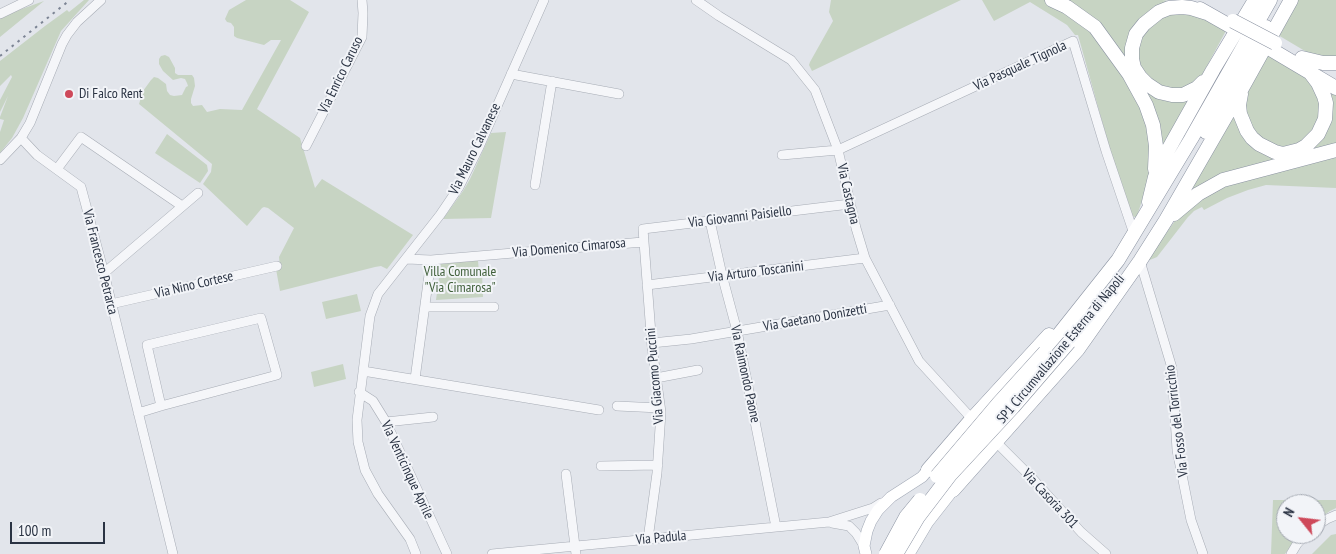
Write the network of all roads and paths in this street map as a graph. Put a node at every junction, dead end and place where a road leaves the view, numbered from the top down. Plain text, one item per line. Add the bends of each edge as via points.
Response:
1 (29, 0) edge
2 (101, 0) edge
3 (362, 0) edge
4 (544, 0) edge
5 (696, 0) edge
6 (1052, 0) edge
7 (1176, 0) edge
8 (1255, 0) edge
9 (1270, 0) edge
10 (1281, 0) edge
11 (1291, 0) edge
12 (1200, 4) edge
13 (0, 14) edge
14 (1273, 46) junction
15 (1302, 58) junction
16 (1336, 63) edge
17 (1213, 70) junction
18 (1309, 71) junction
19 (511, 74) junction
20 (552, 82) junction
21 (1336, 82) edge
22 (1336, 88) edge
23 (1241, 90) junction
24 (619, 94) dead end
25 (21, 138) junction
26 (306, 146) dead end
27 (838, 150) junction
28 (1336, 150) edge
29 (782, 155) dead end
30 (0, 160) edge
31 (57, 169) junction
32 (1155, 176) junction
33 (535, 185) dead end
34 (198, 192) dead end
35 (850, 204) junction
36 (182, 206) junction
37 (1144, 218) junction
38 (1166, 220) junction
39 (710, 221) junction
40 (1134, 234) junction
41 (1150, 235) junction
42 (643, 242) junction
43 (866, 258) junction
44 (406, 259) junction
45 (432, 260) junction
46 (1140, 261) junction
47 (277, 266) dead end
48 (104, 273) junction
49 (722, 275) junction
50 (647, 285) junction
51 (1085, 303) junction
52 (111, 304) junction
53 (890, 305) junction
54 (425, 307) junction
55 (494, 307) dead end
56 (737, 331) junction
57 (652, 344) junction
58 (698, 370) dead end
59 (362, 371) junction
60 (656, 378) junction
61 (415, 380) junction
62 (359, 392) junction
63 (161, 406) junction
64 (617, 406) dead end
65 (660, 408) junction
66 (598, 410) dead end
67 (138, 413) junction
68 (434, 417) dead end
69 (972, 419) junction
70 (386, 422) junction
71 (996, 442) junction
72 (658, 465) junction
73 (600, 466) dead end
74 (928, 470) junction
75 (566, 474) dead end
76 (953, 490) junction
77 (891, 497) junction
78 (829, 522) junction
79 (776, 527) junction
80 (648, 539) junction
81 (575, 550) edge
82 (865, 550) edge
83 (507, 553) edge
84 (173, 554) edge
85 (416, 554) edge
86 (447, 554) edge
87 (492, 554) edge
88 (886, 554) edge
89 (896, 554) edge
90 (908, 554) edge
91 (1106, 554) edge
92 (1203, 554) edge

1 - 13 street
2 - 25 street via 66,35
3 - 26 street, Via Enrico Caruso via 362,37
4 - 19 street, Via Mauro Calvanese
5 - 27 street, Via Castagna via 791,60 815,90
6 - 32 highway via 1095,27 1128,74 1146,105 1153,125
7 - 12 highway
8 - 17 highway
9 - 37 highway, SP1 Circumvallazione Esterna di Napoli
10 - 41 highway, SP1 Circumvallazione Esterna di Napoli
11 - 23 highway
12 - 14 highway
12 - 17 highway via 1158,12 1136,34 1132,59 1134,68 1147,84 1172,95 1182,95 1197,88
14 - 15 highway
14 - 18 highway
15 - 16 highway via 1324,64
15 - 21 highway
17 - 32 highway
18 - 22 highway
18 - 23 highway via 1324,96 1325,119 1318,134 1300,150 1283,154 1252,138 1240,114
19 - 20 street
19 - 44 street, Via Mauro Calvanese via 459,187
20 - 24 street
20 - 33 street
23 - 38 highway
25 - 30 street
25 - 31 street, Via Francesco Petrarca
27 - 29 street
27 - 35 street, Via Castagna
27 - 40 street, Via Pasquale Tignola via 1073,41
28 - 38 highway via 1223,180 1198,194
31 - 36 street via 81,137
31 - 48 street, Via Francesco Petrarca via 81,187
32 - 37 highway
34 - 36 street
35 - 39 street, Via Giovanni Paisiello
35 - 43 street, Via Castagna
36 - 48 street
37 - 40 highway, SP1 Circumvallazione Esterna di Napoli
38 - 41 highway
38 - 46 highway
39 - 42 street, Via Giovanni Paisiello via 643,229
39 - 49 street, Via Raimondo Paone
40 - 51 highway, SP1 Circumvallazione Esterna di Napoli
41 - 89 highway, SP1 Circumvallazione Esterna di Napoli, bridge via 1099,307 950,475
42 - 45 street, Via Domenico Cimarosa
42 - 50 street, Via Giacomo Puccini
43 - 49 street, Via Arturo Toscanini
43 - 53 street, Via Castagna
44 - 45 street, Via Domenico Cimarosa
44 - 59 street, Via Mauro Calvanese via 378,294 370,316
45 - 54 street
46 - 71 highway via 1078,349
46 - 92 street, Via Fosso del Torricchio via 1172,368 1177,450 1191,520
47 - 52 street, Via Nino Cortese
48 - 52 street, Via Francesco Petrarca
49 - 50 street, Via Arturo Toscanini
49 - 56 street, Via Raimondo Paone
50 - 57 street, Via Giacomo Puccini
51 - 69 highway via 1035,348
51 - 88 highway, SP1 Circumvallazione Esterna di Napoli, bridge via 940,472 906,517
52 - 67 street, Via Francesco Petrarca
53 - 56 street, Via Gaetano Donizetti
53 - 69 street, Via Castagna via 919,361
54 - 55 street
54 - 61 street
56 - 57 street, Via Gaetano Donizetti
56 - 79 street, Via Raimondo Paone
57 - 60 street, Via Giacomo Puccini
58 - 60 street
59 - 61 street
59 - 62 street, Via Mauro Calvanese
60 - 65 street, Via Giacomo Puccini
61 - 66 street
62 - 70 street, Via Venticinque Aprile via 373,401
62 - 85 street, Via Mauro Calvanese via 358,434 365,470 410,539
63 - 63 street via 147,345 261,318 277,375
63 - 67 street
64 - 65 street
65 - 72 street, Via Giacomo Puccini
67 - 84 street, Via Francesco Petrarca
68 - 70 street
69 - 74 highway
70 - 86 street, Via Venticinque Aprile
71 - 76 highway
71 - 91 street, Via Casoria 301
72 - 73 street
72 - 80 street, Via Giacomo Puccini
74 - 76 main road via 942,468 950,473 954,481
74 - 77 main road
75 - 81 street
76 - 90 main road
77 - 78 street, Via Padula via 873,508
77 - 82 main road via 871,520
78 - 79 street, Via Padula
78 - 82 street, Via Padula via 849,526
79 - 80 street, Via Padula
80 - 81 street, Via Padula
81 - 83 street, Via Padula
83 - 87 street, Via Padula

